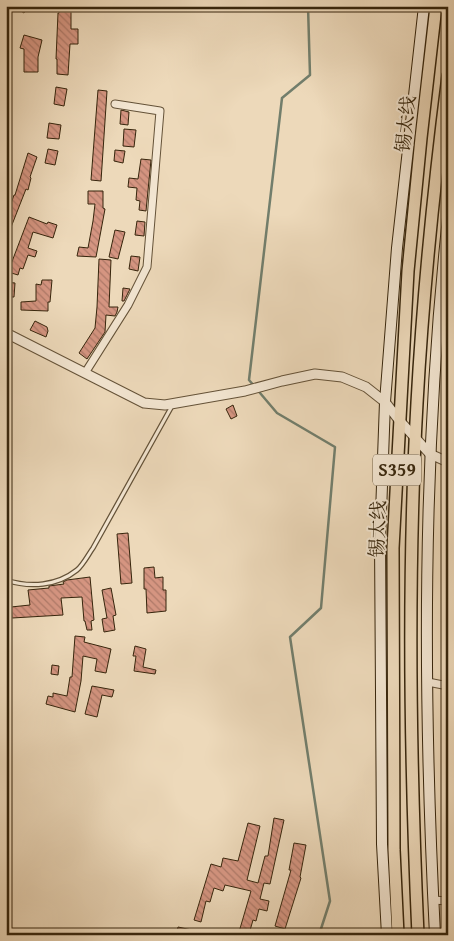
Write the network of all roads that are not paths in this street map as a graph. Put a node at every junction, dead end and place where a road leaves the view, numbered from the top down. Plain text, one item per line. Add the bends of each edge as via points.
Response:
1 (424, 6) edge
2 (436, 6) edge
3 (448, 76) edge
4 (115, 104) dead end
5 (448, 218) edge
6 (6, 333) edge
7 (85, 372) junction
8 (385, 402) junction
9 (174, 403) junction
10 (399, 420) junction
11 (415, 438) junction
12 (430, 454) junction
13 (448, 462) edge
14 (6, 580) edge
15 (428, 682) junction
16 (448, 686) edge
17 (433, 900) junction
18 (448, 900) edge
19 (387, 935) edge
20 (398, 935) edge
21 (418, 935) edge
22 (435, 935) edge

1 - 8 main road via 397,248
2 - 10 main road, 锡太线 / S359 via 408,271
3 - 11 main road, 锡太线 / S359 via 426,269
4 - 7 street via 160,111 147,267 128,305
5 - 12 main road
6 - 7 street
7 - 9 street via 144,403
8 - 9 street via 366,387 342,377 315,374 244,392
8 - 10 street
8 - 19 main road via 380,551 382,844
9 - 14 lane via 78,570 60,580 40,585
10 - 11 street
10 - 20 main road, 锡太线 / S359 via 392,635
11 - 12 street
11 - 21 main road, 锡太线 / S359 via 412,682
12 - 13 street
12 - 15 main road
15 - 16 street
15 - 17 main road
17 - 18 street
17 - 22 main road

